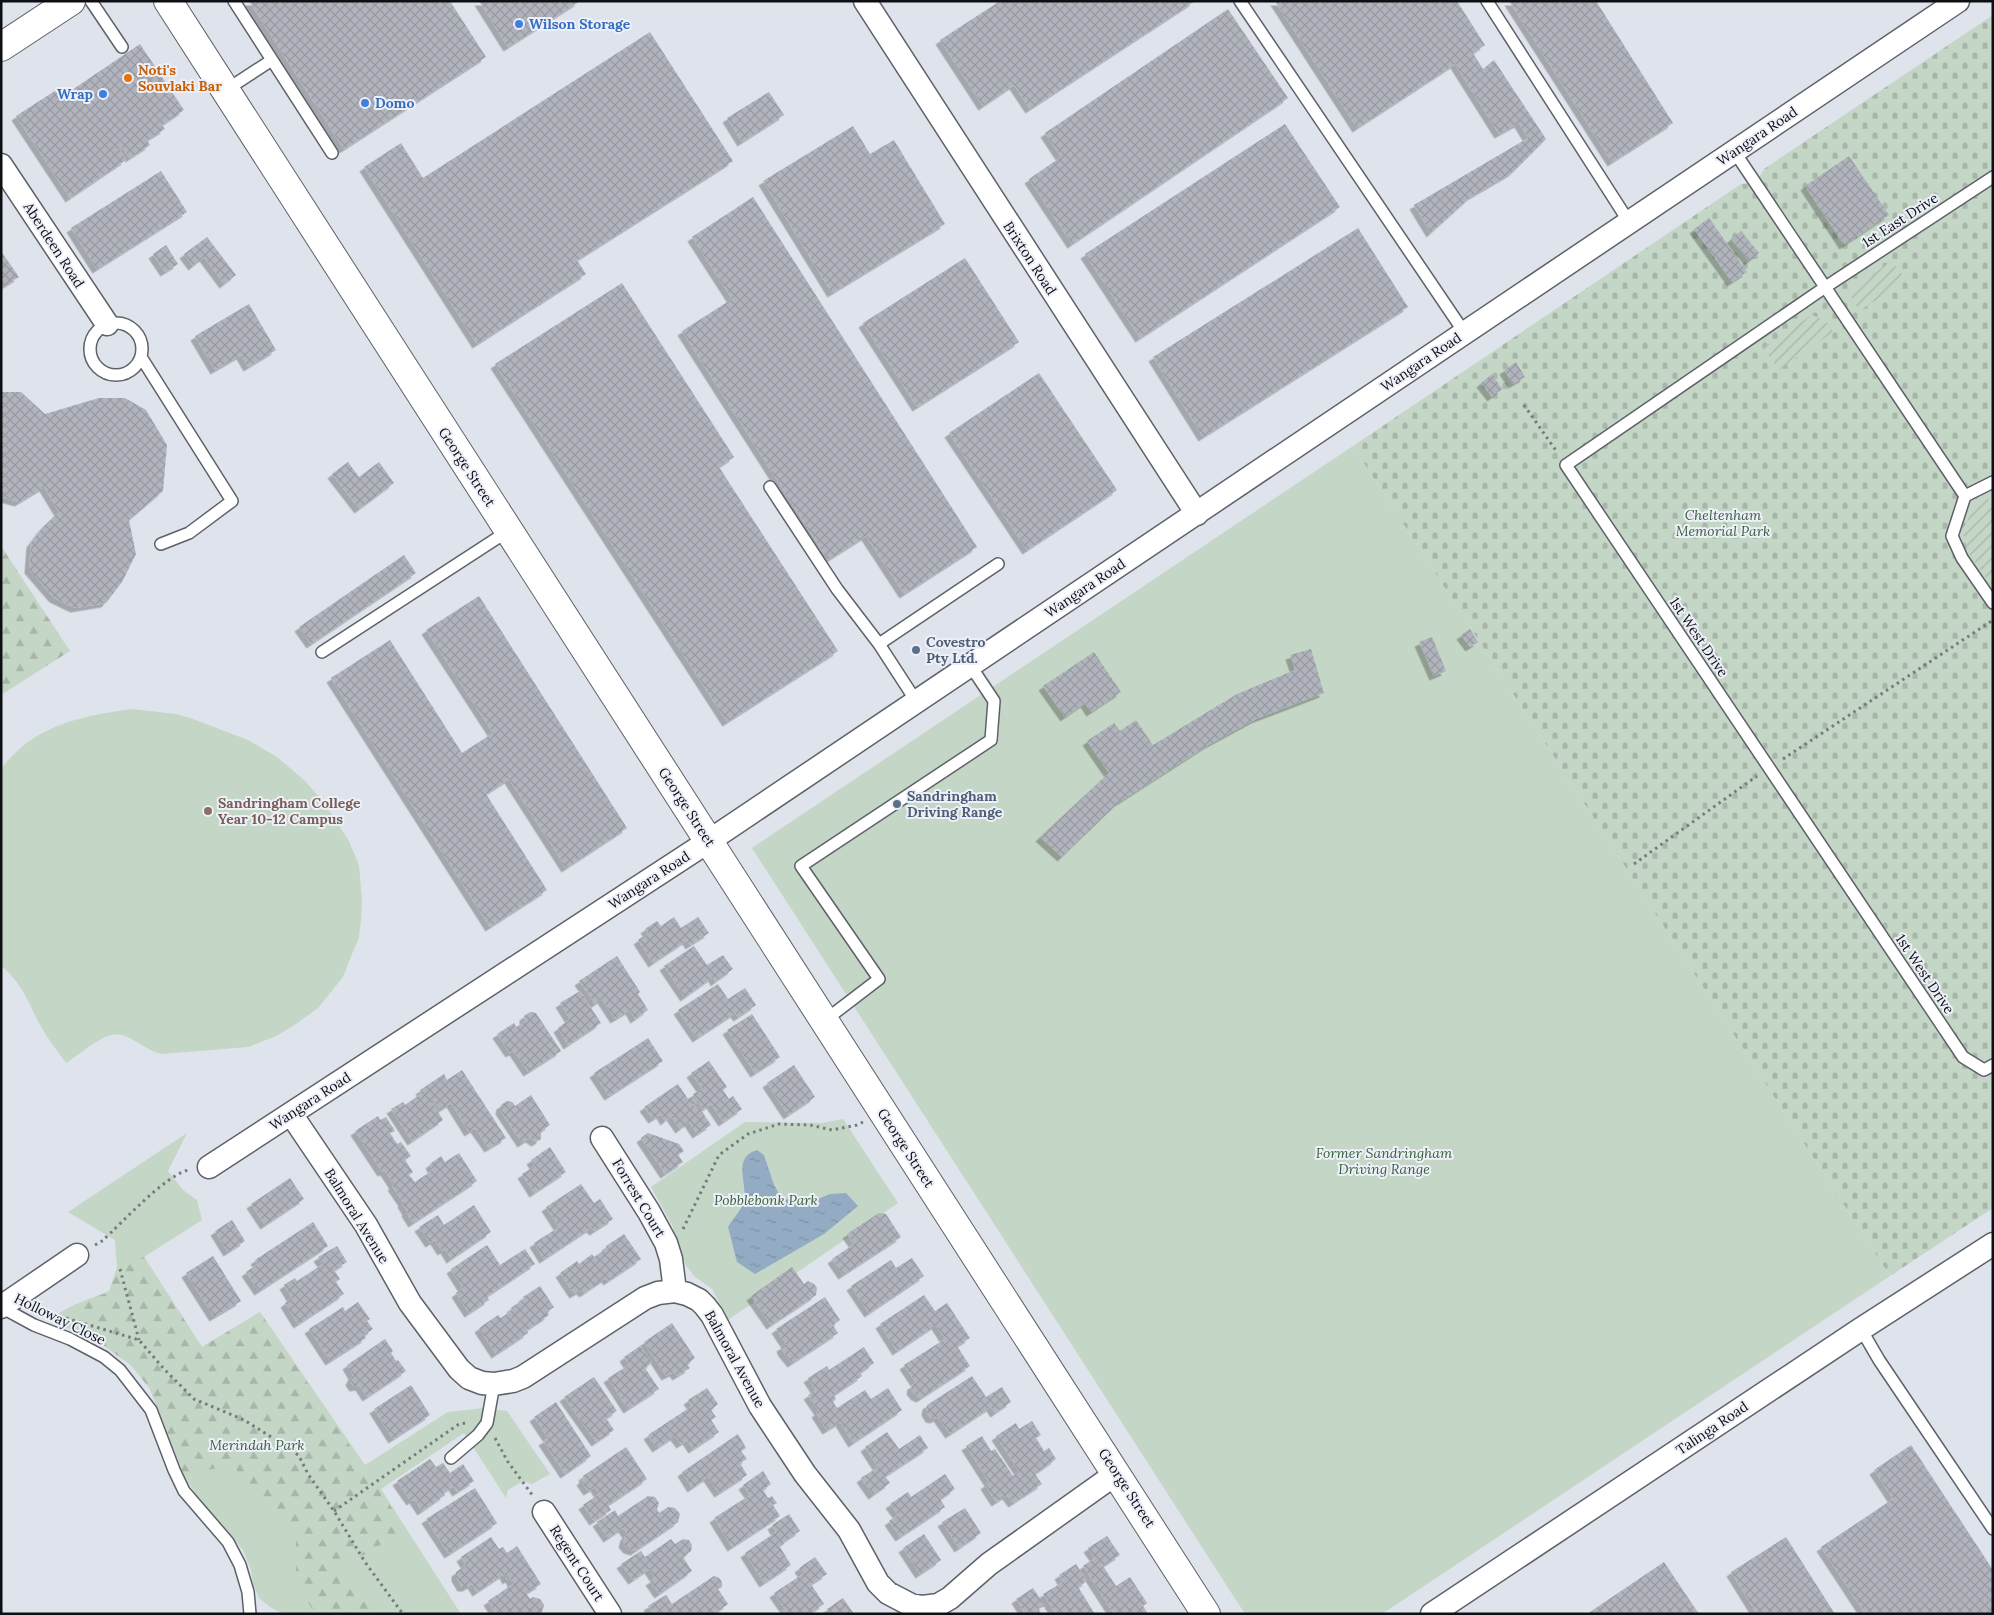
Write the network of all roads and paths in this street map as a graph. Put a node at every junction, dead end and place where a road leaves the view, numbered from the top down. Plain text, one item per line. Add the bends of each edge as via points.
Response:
1 (71, 1) edge
2 (92, 1) edge
3 (168, 1) edge
4 (234, 1) edge
5 (865, 1) edge
6 (1240, 1) edge
7 (1487, 1) edge
8 (1958, 1) edge
9 (4, 39) edge
10 (122, 47) dead end
11 (272, 60) junction
12 (226, 90) junction
13 (1734, 151) junction
14 (332, 153) dead end
15 (1, 165) edge
16 (1993, 176) edge
17 (1629, 222) junction
18 (1824, 288) junction
19 (107, 324) junction
20 (1464, 332) junction
21 (141, 358) junction
22 (1524, 405) dead end
23 (1566, 466) junction
24 (1993, 482) edge
25 (770, 487) dead end
26 (1965, 496) junction
27 (1197, 514) junction
28 (508, 532) junction
29 (161, 544) dead end
30 (998, 564) dead end
31 (1993, 602) edge
32 (1993, 620) edge
33 (879, 644) junction
34 (322, 652) dead end
35 (970, 665) junction
36 (916, 701) junction
37 (1768, 769) junction
38 (709, 841) junction
39 (1634, 864) dead end
40 (824, 1021) junction
41 (1993, 1065) edge
42 (883, 1111) junction
43 (291, 1114) junction
44 (602, 1138) dead end
45 (209, 1168) joint
46 (666, 1243) junction
47 (1993, 1244) edge
48 (77, 1256) joint
49 (120, 1269) dead end
50 (674, 1291) junction
51 (1, 1307) edge
52 (61, 1316) dead end
53 (1861, 1329) junction
54 (139, 1340) junction
55 (494, 1384) junction
56 (487, 1423) junction
57 (451, 1458) dead end
58 (1117, 1473) junction
59 (334, 1511) junction
60 (544, 1512) joint
61 (1993, 1529) edge
62 (909, 1610) edge
63 (250, 1614) edge
64 (403, 1614) edge
65 (610, 1614) edge
66 (1206, 1614) edge
67 (1432, 1614) edge

1 - 9 street
2 - 10 lane
3 - 12 street, George Street
4 - 11 lane
5 - 27 street, Brixton Road
6 - 20 lane
7 - 17 lane
8 - 13 street, Wangara Road
11 - 12 lane
11 - 14 lane
12 - 28 street, George Street
13 - 17 street, Wangara Road
13 - 18 lane
15 - 19 street, Aberdeen Road
16 - 18 lane, 1st East Drive
17 - 20 street, Wangara Road
18 - 23 lane
18 - 26 lane
19 - 21 lane via 116,322 133,329 140,339
19 - 21 lane via 93,334 90,343 92,361 100,370 118,375 127,373
20 - 27 street, Wangara Road
21 - 29 lane via 232,500 189,533
22 - 23 path
23 - 37 lane, 1st West Drive
24 - 26 lane
25 - 33 lane via 837,589
26 - 31 lane via 1952,536 1962,558
27 - 35 street, Wangara Road
28 - 34 lane
28 - 38 street, George Street
30 - 33 lane
32 - 37 path
33 - 36 lane
35 - 36 street, Wangara Road
35 - 40 lane via 994,701 992,740 801,866 879,979
36 - 38 street, Wangara Road
37 - 39 path
37 - 41 lane, 1st West Drive via 1963,1057 1984,1070
38 - 40 street, George Street
38 - 43 street, Wangara Road
40 - 42 street, George Street
42 - 46 path via 857,1126 832,1130 779,1124 748,1134 720,1155 684,1228
42 - 58 street, George Street
43 - 45 street, Wangara Road
43 - 55 street, Balmoral Avenue via 366,1225 410,1303 450,1357 469,1378
44 - 46 street, Forrest Court
45 - 48 path via 184,1171 164,1184 102,1241
46 - 50 street, Forrest Court
47 - 53 street, Talinga Road
48 - 51 street
49 - 54 path
50 - 55 street, Balmoral Avenue via 645,1298 523,1377
50 - 62 street, Balmoral Avenue via 699,1300 712,1315 760,1406 805,1474 849,1530 878,1583
51 - 63 lane, Holloway Close via 70,1339 104,1357 120,1370 151,1410 184,1491 232,1549 246,1583
52 - 54 path
53 - 61 lane
53 - 67 street, Talinga Road
54 - 59 path via 194,1399 244,1420 299,1456
55 - 56 lane
56 - 57 lane
56 - 59 path via 459,1424
56 - 60 path via 508,1462
58 - 62 street, Balmoral Avenue via 989,1564 950,1598 938,1605
58 - 66 street, George Street
59 - 64 path via 365,1562
60 - 65 street, Regent Court

